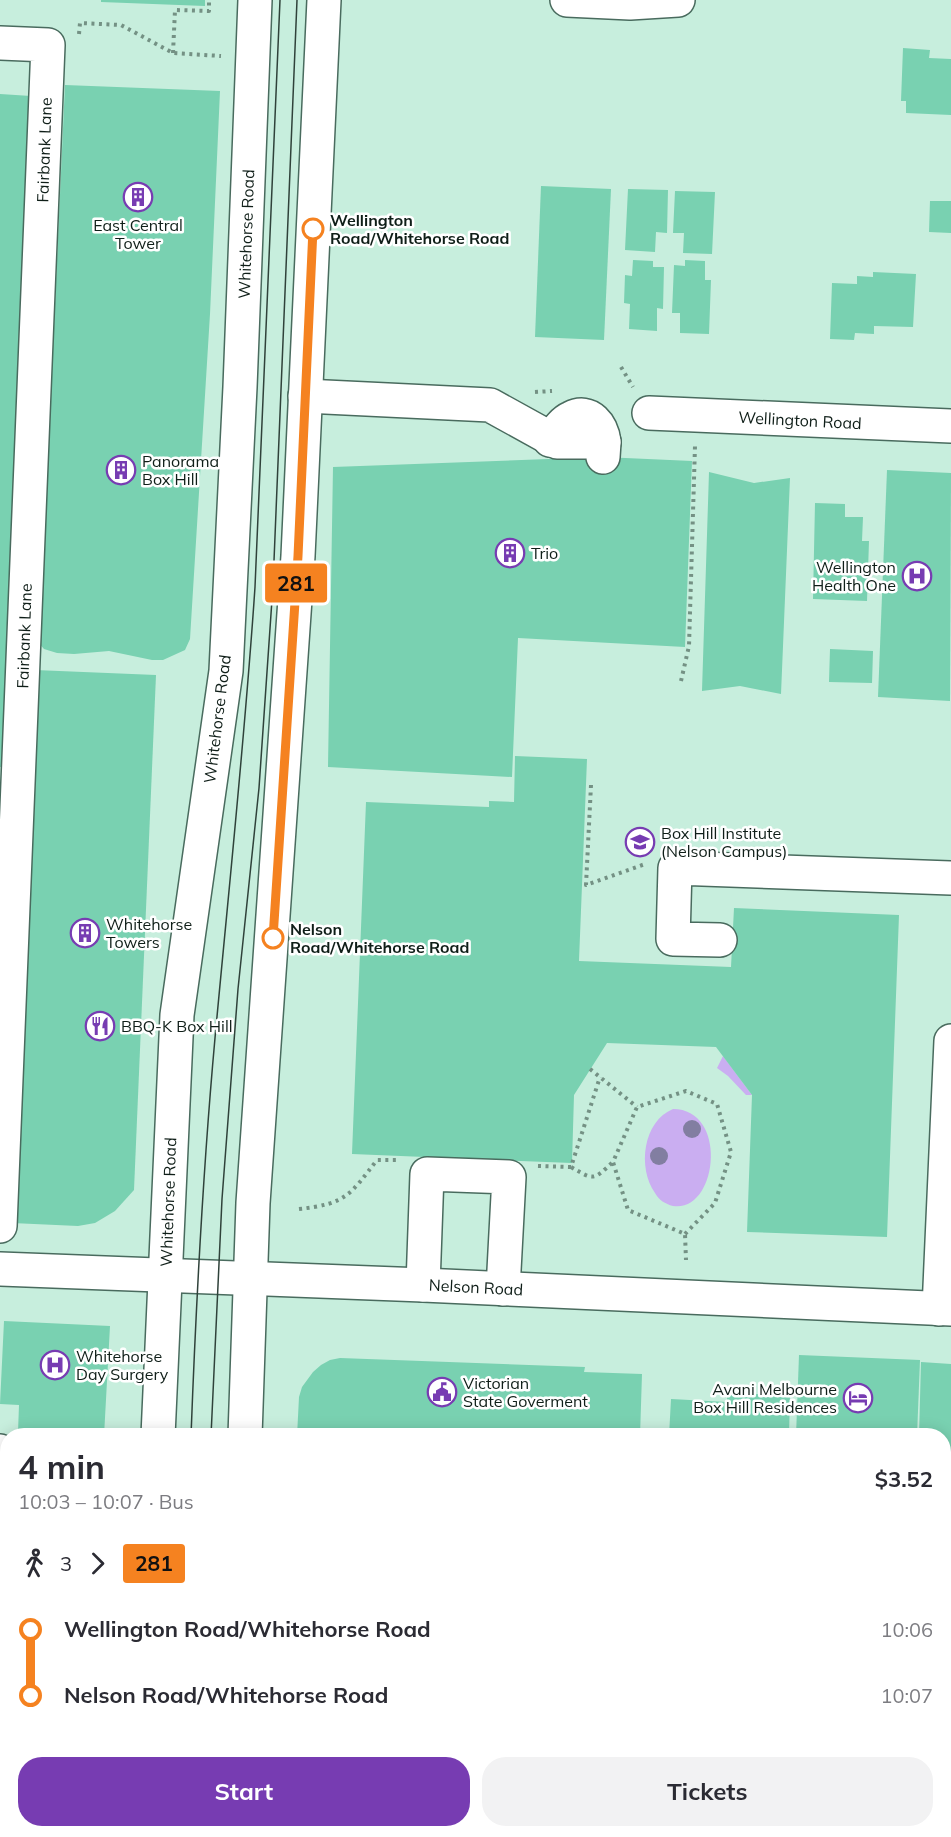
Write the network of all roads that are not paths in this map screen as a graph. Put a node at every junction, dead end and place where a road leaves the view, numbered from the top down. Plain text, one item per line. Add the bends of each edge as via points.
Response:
1 (255, 0) edge
2 (324, 0) edge
3 (567, 0) edge
4 (678, 0) edge
5 (0, 43) edge
6 (305, 396) junction
7 (649, 413) dead end
8 (951, 426) edge
9 (604, 450) dead end
10 (951, 878) edge
11 (720, 940) dead end
12 (951, 1041) edge
13 (0, 1226) edge
14 (0, 1269) edge
15 (165, 1275) junction
16 (250, 1278) junction
17 (423, 1285) junction
18 (503, 1288) junction
19 (945, 1309) edge
20 (158, 1428) edge
21 (244, 1428) edge

1 - 15 main road, Whitehorse Road via 226,671 177,1015
2 - 6 main road
3 - 4 main road
5 - 13 main road, Fairbank Lane via 48,45
6 - 9 main road via 490,405 550,440 572,417 588,416 600,426
6 - 16 main road
7 - 8 main road, Wellington Road
10 - 11 main road via 675,868 673,939
12 - 19 main road
14 - 15 main road, Nelson Road
15 - 16 main road, Nelson Road
15 - 20 main road, Whitehorse Road
16 - 17 main road, Nelson Road
16 - 21 main road
17 - 18 main road, Nelson Road
17 - 18 main road via 427,1174 509,1177
18 - 19 main road, Nelson Road

